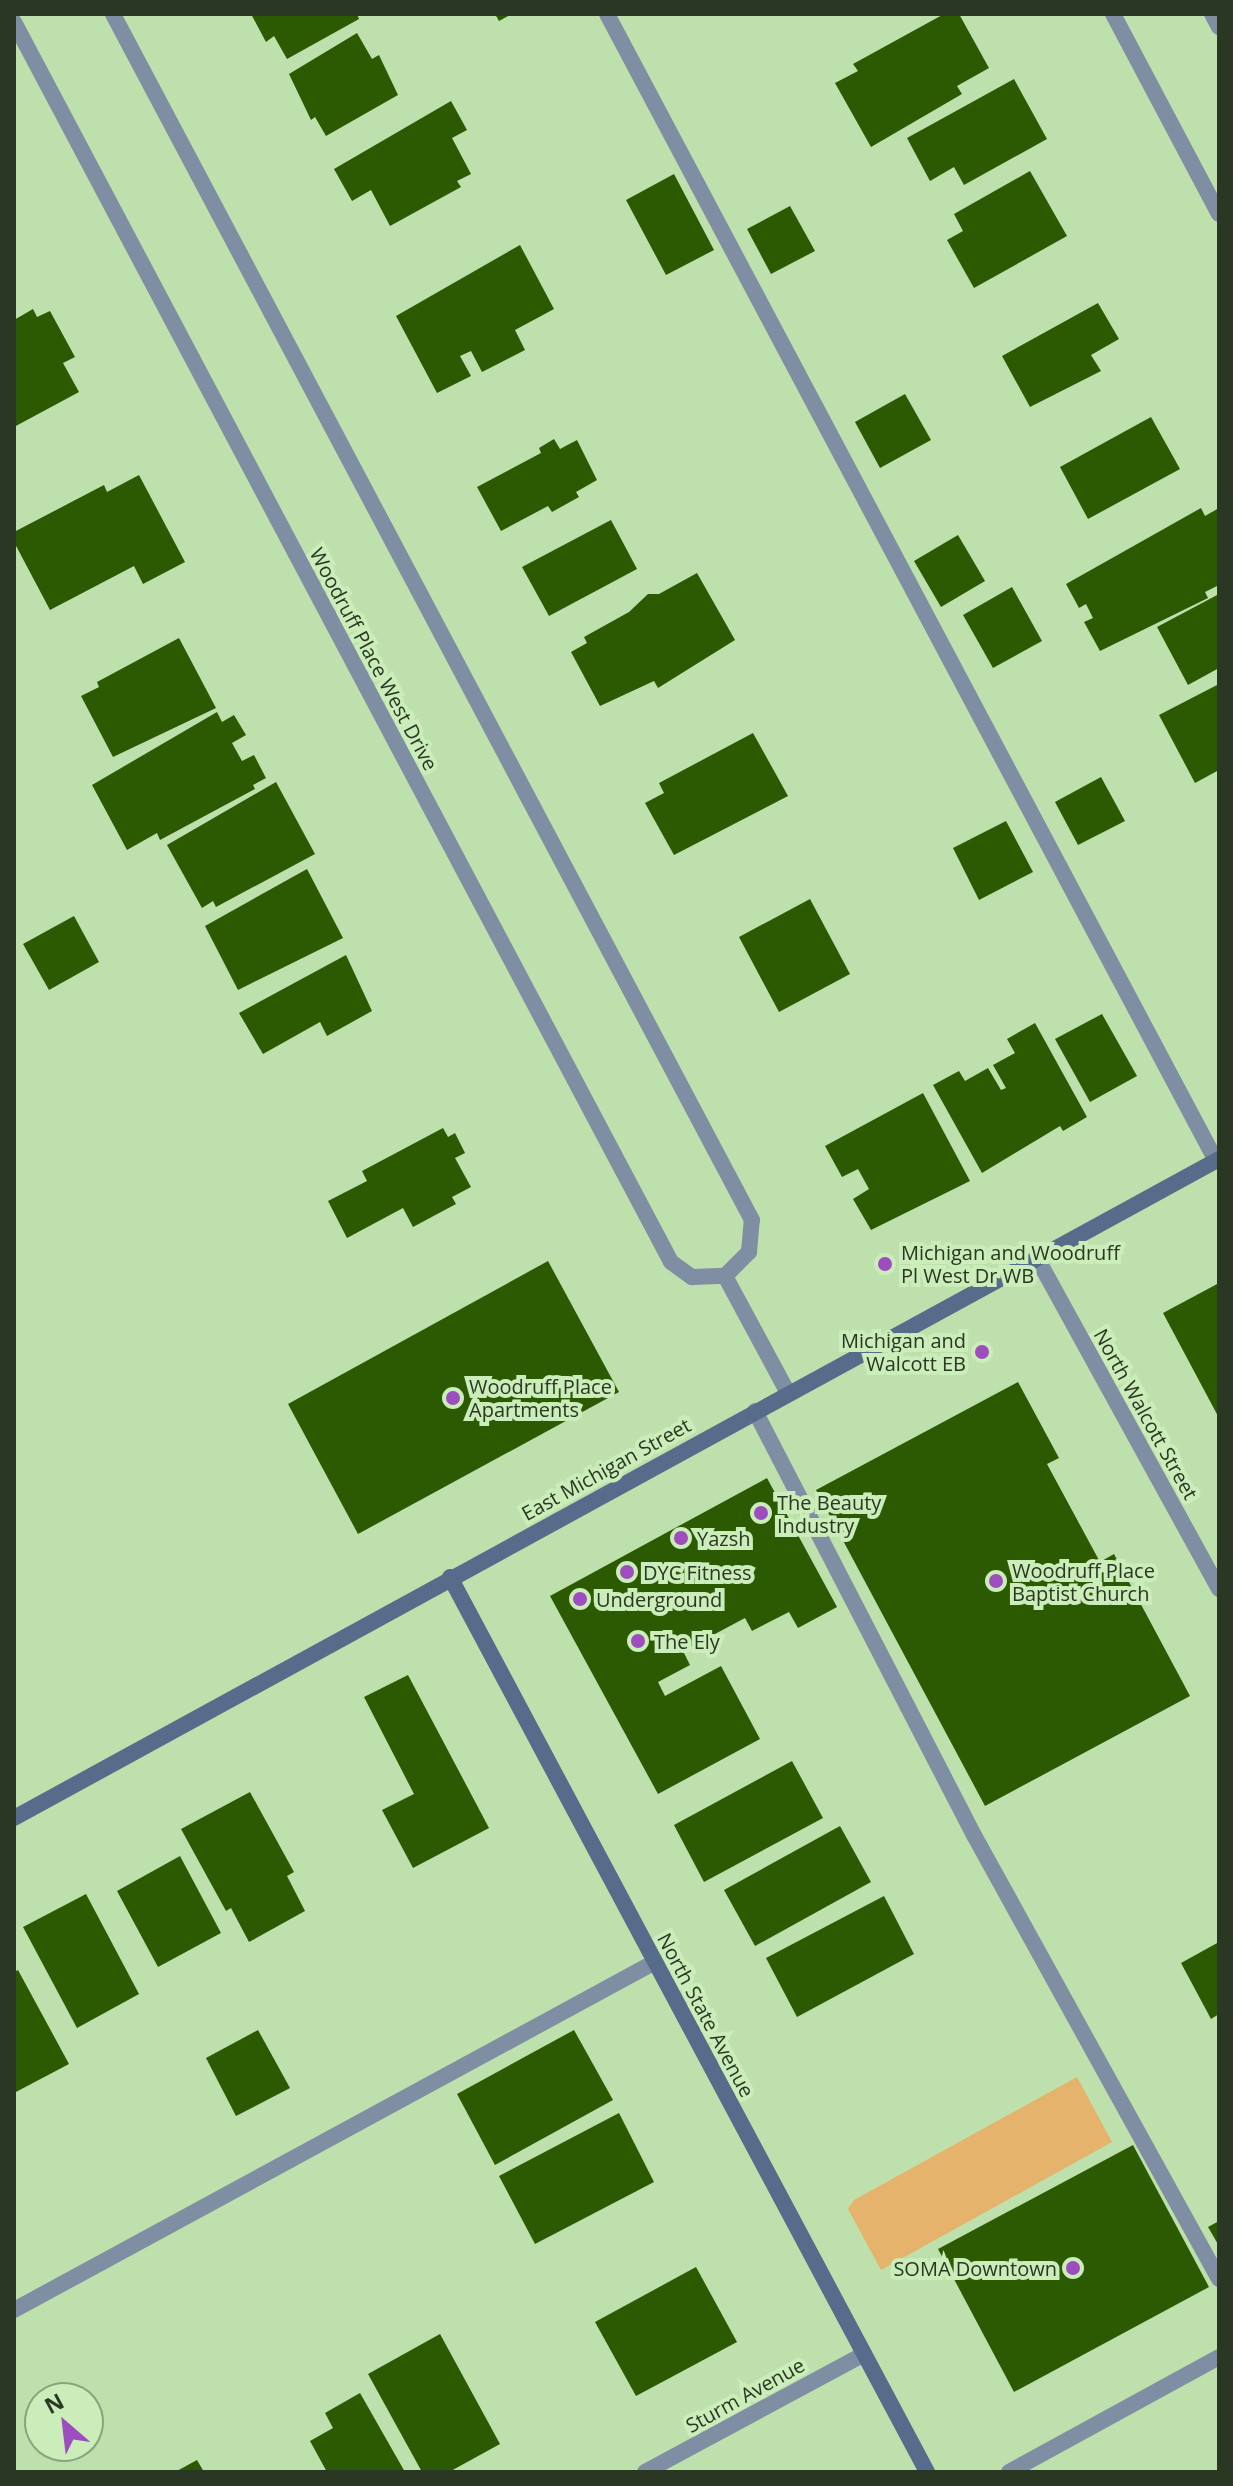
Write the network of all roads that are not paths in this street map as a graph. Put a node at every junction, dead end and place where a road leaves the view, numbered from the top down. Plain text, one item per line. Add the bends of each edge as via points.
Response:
1 (113, 14) edge
2 (607, 14) edge
3 (1113, 14) edge
4 (1212, 14) edge
5 (14, 22) edge
6 (1219, 27) edge
7 (1219, 214) edge
8 (1218, 1160) edge
9 (1037, 1258) junction
10 (725, 1276) junction
11 (788, 1393) junction
12 (755, 1411) junction
13 (450, 1577) junction
14 (1219, 1589) edge
15 (14, 1818) edge
16 (655, 1962) junction
17 (1219, 2279) edge
18 (14, 2310) edge
19 (864, 2354) junction
20 (1219, 2357) edge
21 (645, 2472) edge
22 (927, 2472) edge
23 (1009, 2472) edge

1 - 10 street via 752,1220 749,1252
2 - 8 street
3 - 7 street
4 - 6 street
5 - 10 street, Woodruff Place West Drive via 671,1262 692,1277
8 - 9 main road, East Michigan Street
9 - 11 main road, East Michigan Street
9 - 14 street, North Walcott Street
10 - 11 street
11 - 12 main road, East Michigan Street
12 - 13 main road, East Michigan Street
12 - 17 street via 975,1837
13 - 15 main road, East Michigan Street
13 - 16 main road, North State Avenue
16 - 18 street
16 - 19 main road, North State Avenue
19 - 21 street, Sturm Avenue
19 - 22 main road, North State Avenue
20 - 23 street

